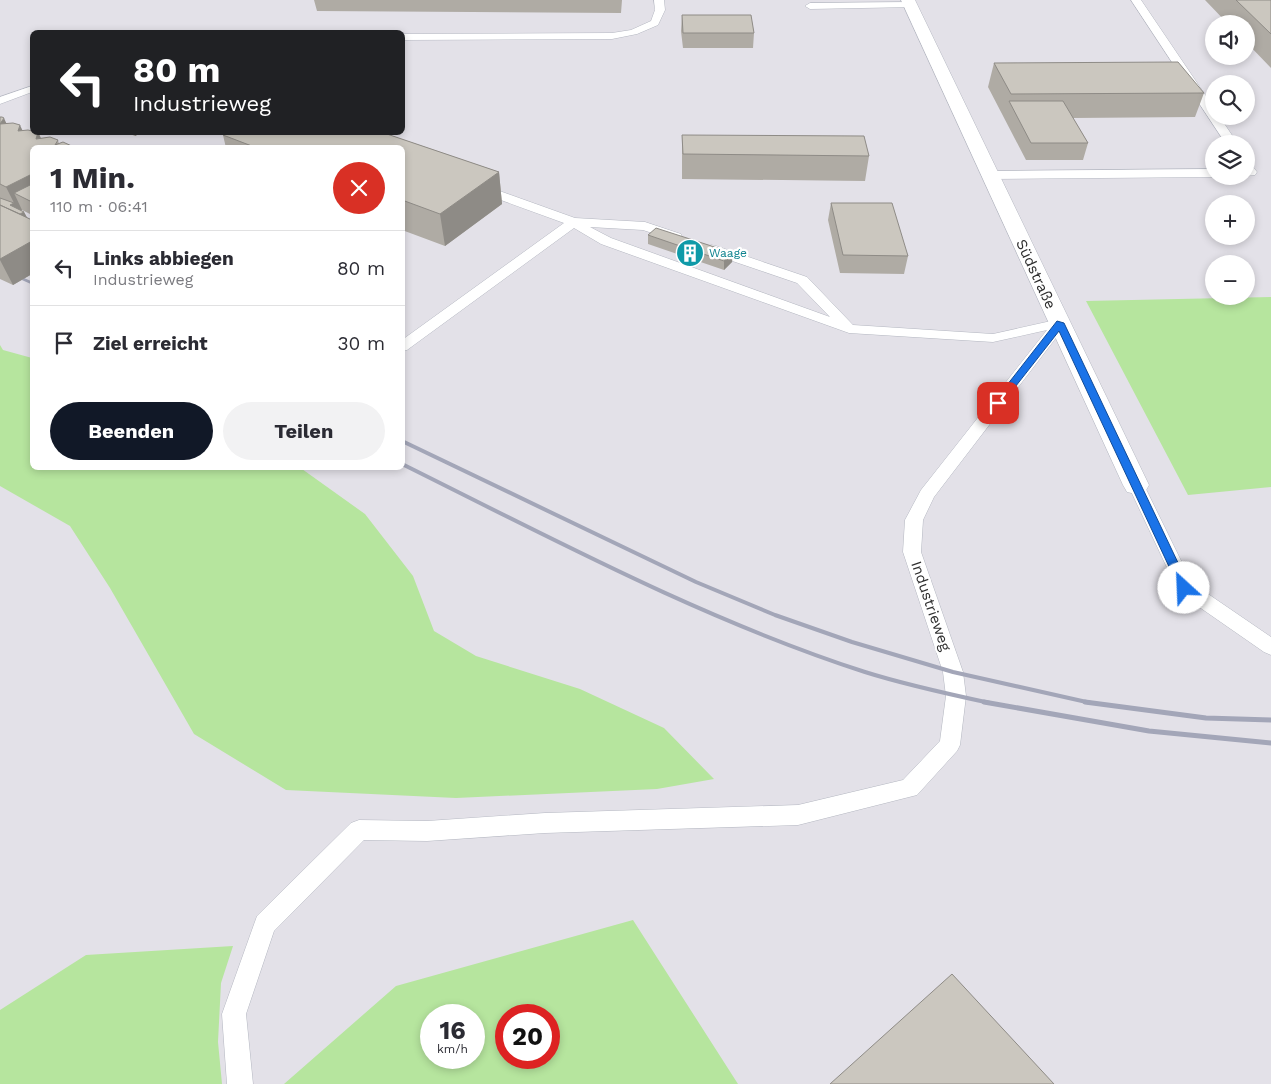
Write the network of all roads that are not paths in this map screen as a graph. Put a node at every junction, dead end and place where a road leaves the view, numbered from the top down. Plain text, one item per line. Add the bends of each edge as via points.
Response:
1 (659, 0) edge
2 (1136, 0) edge
3 (910, 2) edge
4 (810, 6) dead end
5 (405, 37) edge
6 (30, 90) edge
7 (0, 101) edge
8 (1226, 135) edge
9 (1205, 173) edge
10 (990, 175) junction
11 (466, 182) edge
12 (573, 222) junction
13 (1060, 323) junction
14 (849, 329) junction
15 (405, 345) edge
16 (1136, 485) joint
17 (1271, 647) edge
18 (240, 1084) edge

1 - 5 lane via 660,10 655,23 634,32 612,36
2 - 8 lane
3 - 4 lane
3 - 10 street, Südstraße
6 - 7 lane
9 - 10 lane
10 - 13 street, Südstraße
11 - 12 lane
12 - 14 lane via 606,240
12 - 14 lane via 645,226 802,280
12 - 15 lane
13 - 14 lane via 993,338
13 - 16 street, Südstraße
13 - 18 lane, Industrieweg via 927,494 914,520 912,552 954,672 956,696 950,745 909,788 798,815 545,823 427,831 359,830 265,924 234,1014
16 - 17 lane, Südstraße via 1184,588

